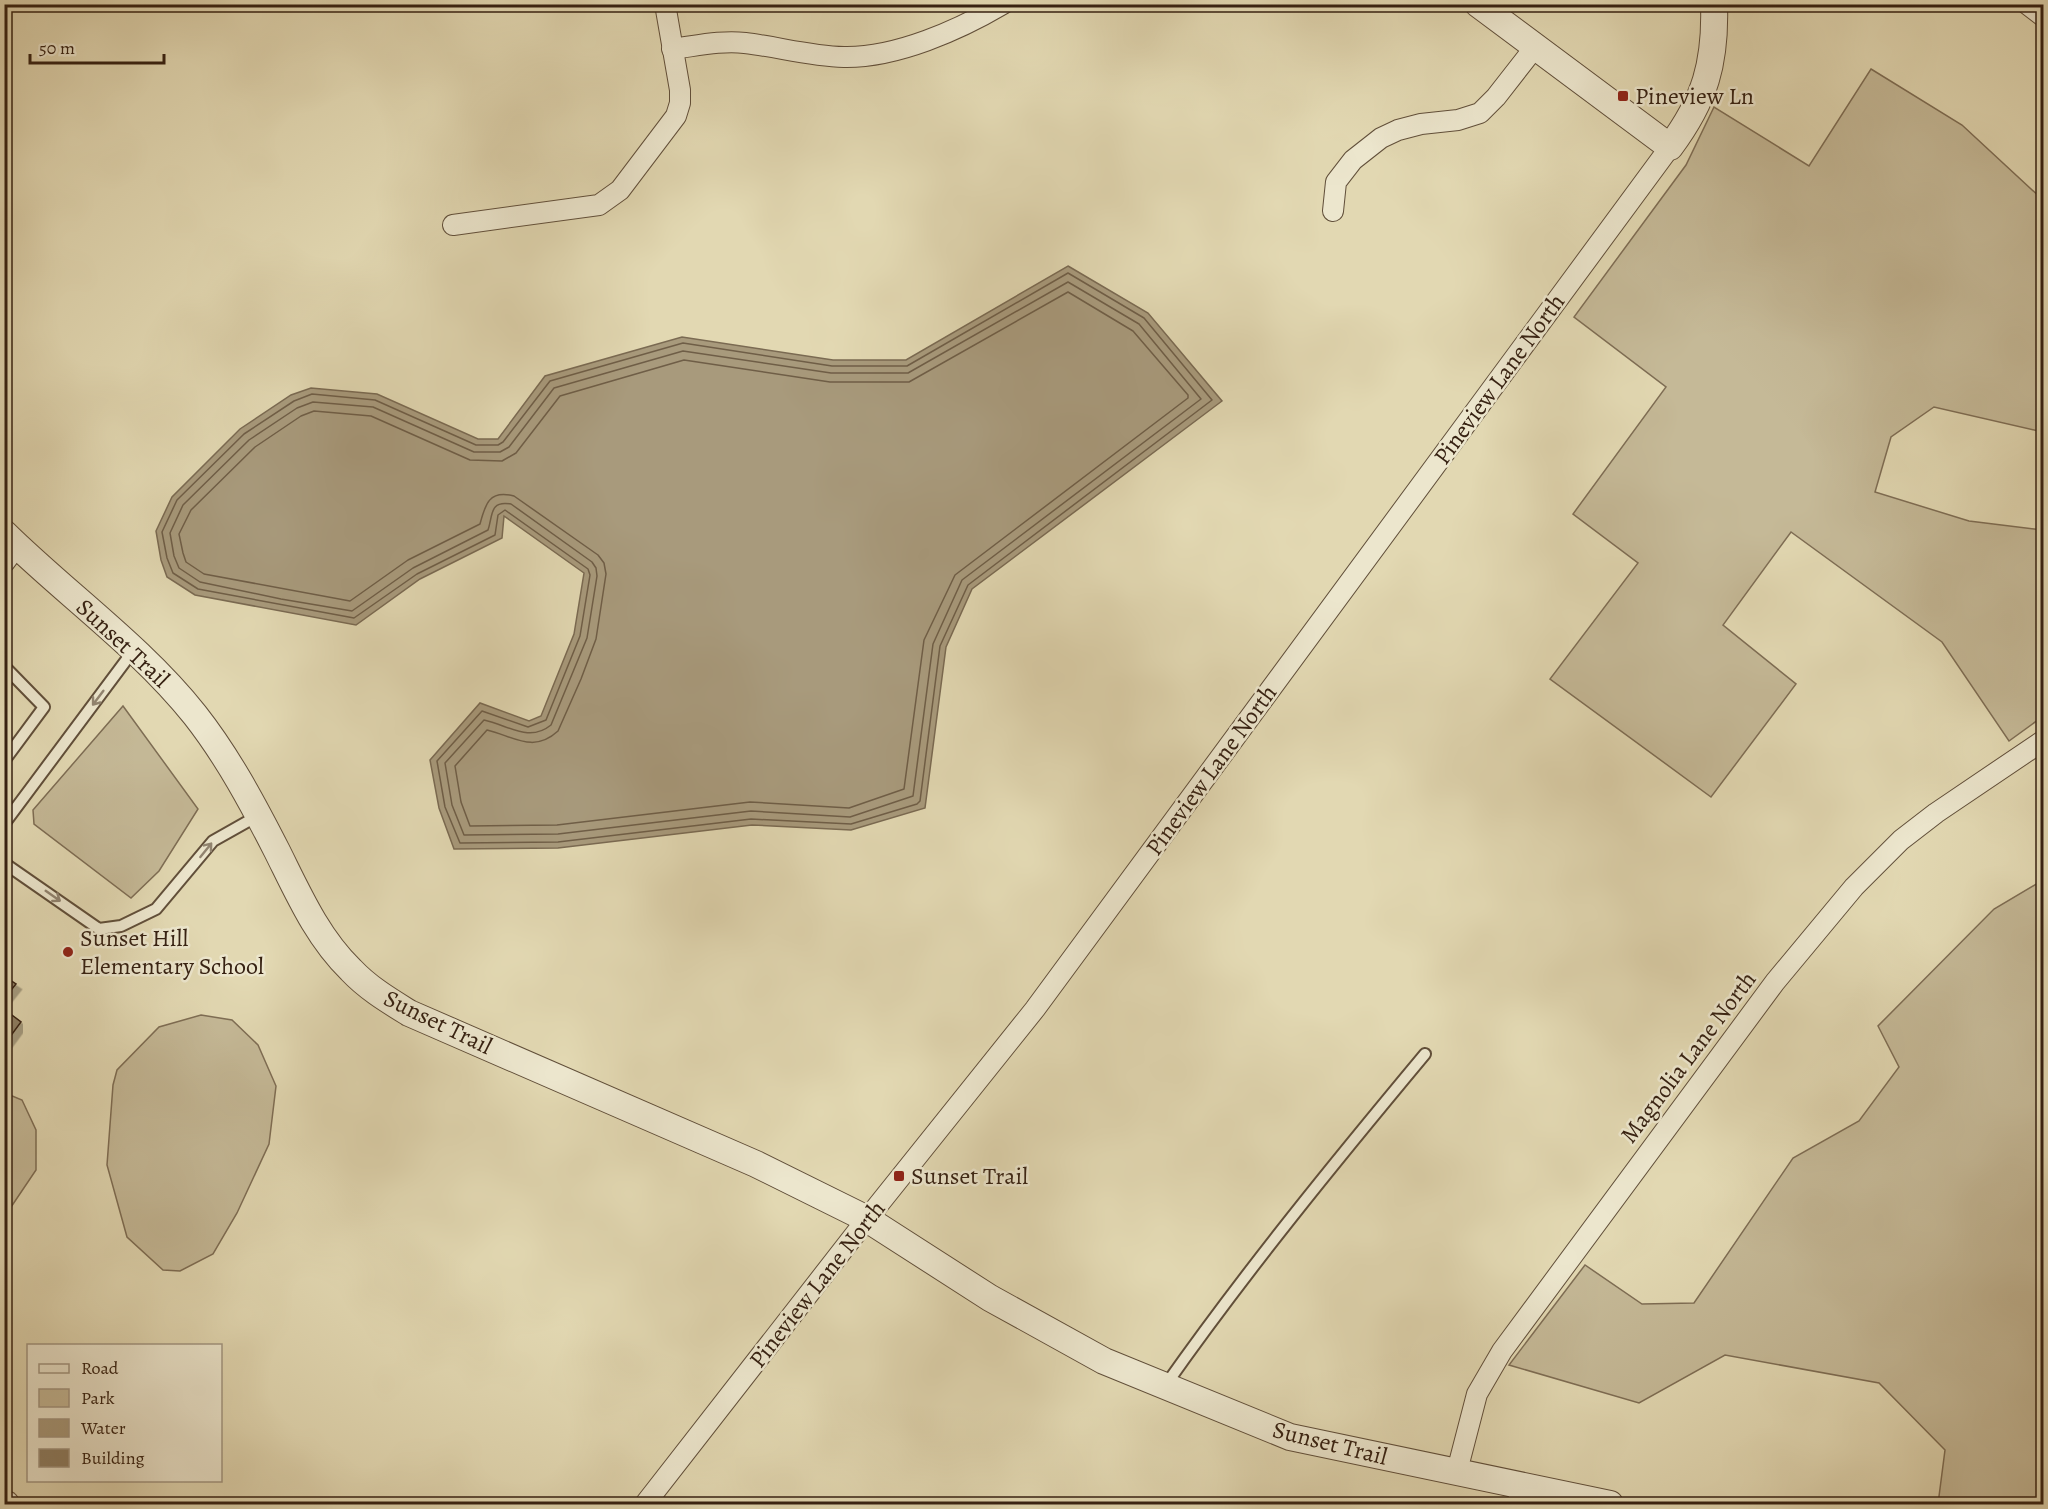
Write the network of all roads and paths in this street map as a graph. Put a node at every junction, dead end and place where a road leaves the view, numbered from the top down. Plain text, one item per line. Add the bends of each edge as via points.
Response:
1 (665, 4) edge
2 (1003, 4) edge
3 (1478, 4) edge
4 (1714, 4) edge
5 (2027, 4) edge
6 (2043, 17) edge
7 (1535, 47) junction
8 (672, 49) junction
9 (1670, 147) junction
10 (1333, 211) dead end
11 (453, 225) dead end
12 (9, 548) edge
13 (133, 651) junction
14 (5, 667) edge
15 (2043, 740) edge
16 (4, 761) edge
17 (259, 815) junction
18 (4, 824) edge
19 (4, 863) edge
20 (1425, 1054) dead end
21 (867, 1219) junction
22 (1165, 1386) junction
23 (1457, 1472) junction
24 (1521, 1496) edge
25 (645, 1504) edge
26 (1610, 1504) edge

1 - 8 street
2 - 8 street via 931,40 885,52 847,57 806,55 743,43
3 - 7 street
4 - 9 street, Pineview Lane North via 1710,69 1698,105
5 - 6 street
7 - 9 street
7 - 10 street via 1480,113 1398,130 1353,160 1336,182
8 - 11 street via 680,90 676,116 620,190 599,205
9 - 21 street, Pineview Lane North via 1035,1009
12 - 13 street, Sunset Trail
13 - 17 street, Sunset Trail via 195,715
13 -> 18 lane
14 - 16 lane via 44,707
15 - 23 street, Magnolia Lane North via 1901,840 1854,887 1775,982 1502,1351 1477,1395
19 -> 17 lane via 99,928 121,926 156,909 213,841
17 - 21 street, Sunset Trail via 327,943 379,994 409,1013 756,1164
20 - 22 lane via 1207,1326
21 - 22 street, Sunset Trail via 1039,1327 1104,1361
21 - 25 street, Pineview Lane North
22 - 23 street, Sunset Trail via 1290,1437
23 - 24 street, Sunset Trail
24 - 26 street, Sunset Trail

